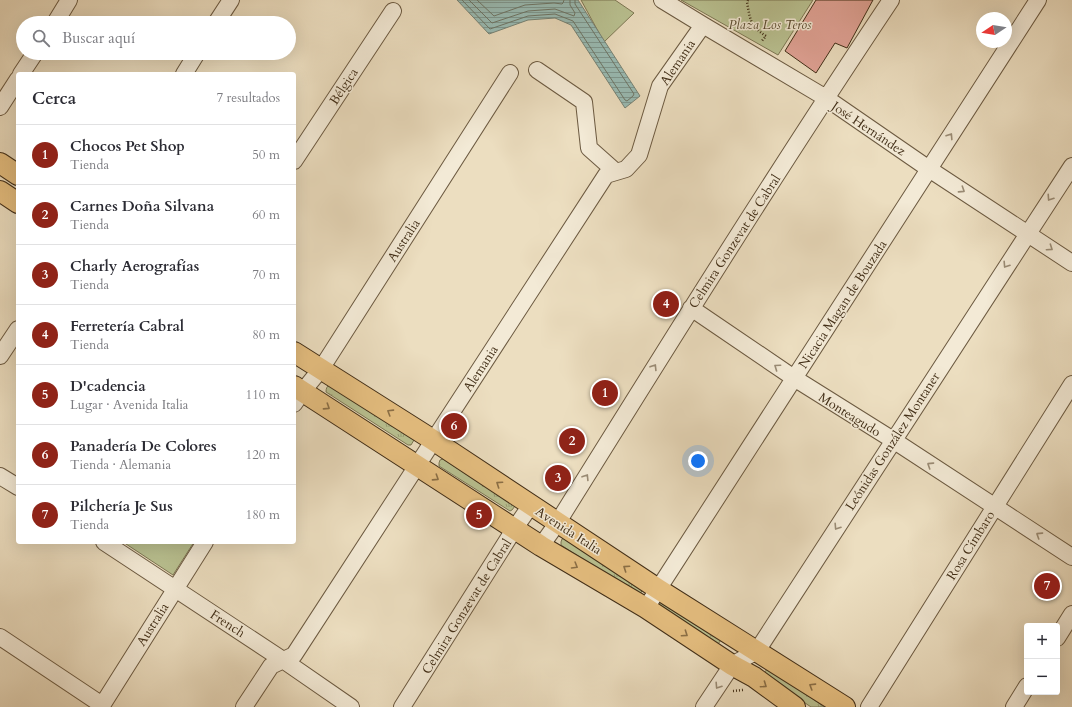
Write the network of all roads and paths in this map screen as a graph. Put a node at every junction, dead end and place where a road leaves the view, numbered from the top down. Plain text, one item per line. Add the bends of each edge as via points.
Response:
1 (70, 0) edge
2 (231, 0) edge
3 (662, 0) edge
4 (748, 0) edge
5 (891, 0) edge
6 (1038, 0) edge
7 (393, 11) dead end
8 (59, 16) edge
9 (221, 16) edge
10 (703, 25) junction
11 (752, 54) junction
12 (31, 60) edge
13 (193, 60) edge
14 (537, 70) dead end
15 (23, 72) edge
16 (185, 72) edge
17 (510, 73) dead end
18 (16, 82) edge
19 (826, 98) junction
20 (0, 107) edge
21 (296, 158) edge
22 (0, 163) edge
23 (1072, 166) edge
24 (929, 168) junction
25 (616, 172) junction
26 (16, 174) edge
27 (0, 191) edge
28 (16, 202) edge
29 (1028, 233) junction
30 (1072, 263) edge
31 (691, 308) junction
32 (16, 332) edge
33 (296, 353) edge
34 (0, 356) edge
35 (321, 369) junction
36 (794, 378) junction
37 (1072, 384) edge
38 (297, 394) edge
39 (433, 440) junction
40 (893, 440) junction
41 (417, 466) junction
42 (0, 476) edge
43 (16, 487) edge
44 (531, 505) junction
45 (995, 506) junction
46 (558, 522) junction
47 (515, 528) junction
48 (107, 544) edge
49 (204, 544) edge
50 (541, 546) junction
51 (1072, 557) edge
52 (175, 588) junction
53 (658, 589) junction
54 (646, 608) junction
55 (1072, 614) edge
56 (1060, 633) edge
57 (0, 637) edge
58 (757, 651) junction
59 (284, 660) junction
60 (732, 665) junction
61 (745, 690) dead end
62 (1024, 691) edge
63 (728, 692) dead end
64 (101, 706) edge
65 (244, 707) edge
66 (351, 707) edge
67 (402, 707) edge
68 (704, 707) edge
69 (795, 707) edge
70 (845, 707) edge
71 (869, 707) edge
72 (1014, 707) edge

1 - 8 street
2 - 9 street
3 - 10 street, José Hernández
4 - 11 path via 749,18 757,30 766,36
5 - 19 street, Celmira Gonzevat de Cabral
24 -> 6 street, Nicacia Magan de Bouzada
7 - 21 street, Bélgica
10 - 11 street, José Hernández
10 - 25 street, Alemania via 660,86 639,155 626,169
11 - 19 street, José Hernández
12 - 15 street
13 - 16 street
14 - 25 street via 584,102 589,148
17 - 35 street, Australia
18 - 20 street
19 - 24 street, José Hernández
19 - 31 street, Celmira Gonzevat de Cabral
22 - 26 main road
23 -> 29 street, Leónidas González Montaner
24 -> 29 street, José Hernández
24 - 36 street, Nicacia Magan de Bouzada
25 - 39 street, Alemania via 606,175
27 - 28 main road
29 -> 30 street, José Hernández
29 -> 40 street, Leónidas González Montaner
36 -> 31 street, Monteagudo
46 -> 31 street, Celmira Gonzevat de Cabral
32 - 34 street
33 - 35 main road, Avenida Italia
35 - 38 street, Australia
39 -> 35 main road, Avenida Italia
36 - 40 street, Monteagudo
36 - 53 street, Nicacia Magan de Bouzada
37 - 45 street, Rosa Címbaro
38 -> 41 main road, Avenida Italia
39 - 41 street, Alemania
44 -> 39 main road, Avenida Italia
45 -> 40 street, Monteagudo
40 -> 58 street, Leónidas González Montaner
41 -> 47 main road, Avenida Italia
41 - 59 street, Alemania via 294,655
42 - 43 street
44 - 46 main road, Avenida Italia
44 - 47 street, Celmira Gonzevat de Cabral
51 -> 45 street, Monteagudo
45 - 71 street, Rosa Címbaro
46 - 50 street, Celmira Gonzevat de Cabral
53 -> 46 main road, Avenida Italia
47 - 50 main road, Avenida Italia
47 - 67 street, Celmira Gonzevat de Cabral
48 - 52 street, French
49 - 52 street, Australia
50 -> 54 main road, Avenida Italia
52 - 59 street, French
52 - 64 street, Australia
53 - 54 street, Nicacia Magan de Bouzada
53 - 58 main road, Avenida Italia
54 -> 60 main road, Avenida Italia
55 - 56 street
57 - 64 street
58 - 60 street, Leónidas González Montaner
70 -> 58 main road, Avenida Italia
59 - 65 street, Alemania via 271,666
59 - 66 street, French
60 -> 68 street, Leónidas González Montaner
60 -> 69 main road, Avenida Italia
61 - 63 path
62 - 72 street

